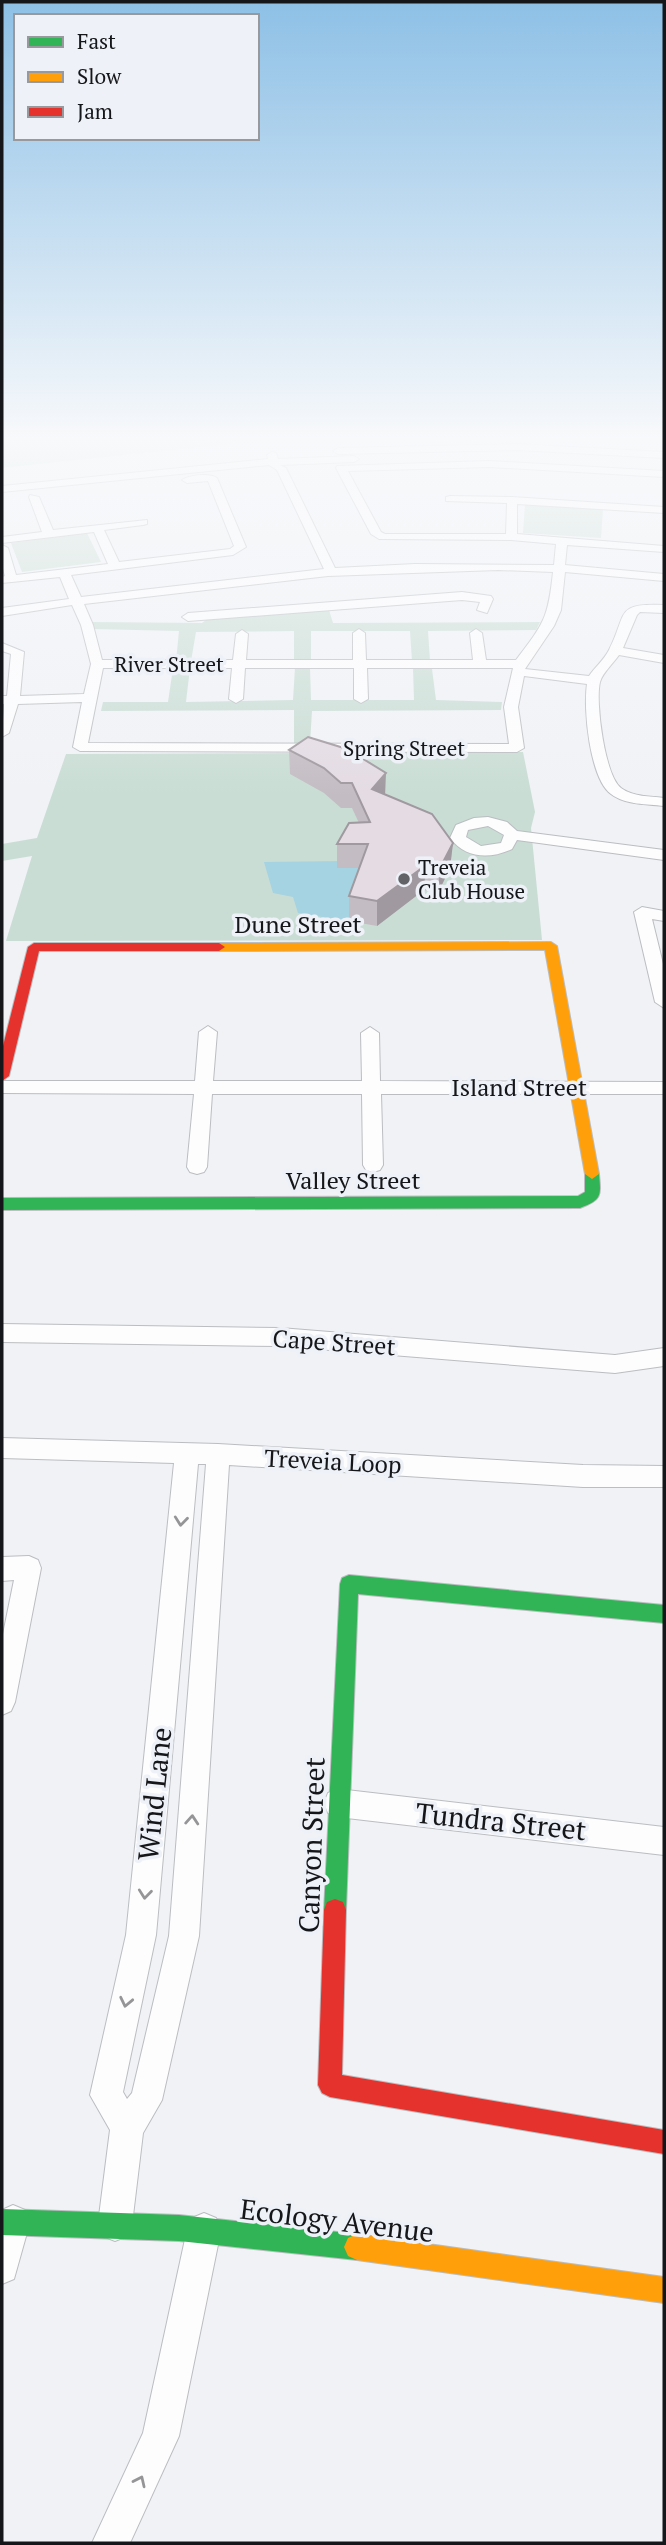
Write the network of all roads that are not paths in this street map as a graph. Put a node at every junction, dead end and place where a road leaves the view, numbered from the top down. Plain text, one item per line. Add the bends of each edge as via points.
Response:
1 (4, 559) edge
2 (112, 559) edge
3 (176, 559) edge
4 (319, 559) edge
5 (561, 559) edge
6 (115, 566) junction
7 (560, 568) junction
8 (64, 573) junction
9 (664, 578) edge
10 (7, 580) edge
11 (329, 584) junction
12 (76, 601) junction
13 (664, 609) edge
14 (483, 610) dead end
15 (2, 612) edge
16 (188, 617) dead end
17 (359, 633) dead end
18 (476, 633) dead end
19 (242, 634) dead end
20 (2, 647) edge
21 (615, 651) junction
22 (664, 659) edge
23 (97, 664) junction
24 (241, 664) junction
25 (360, 664) junction
26 (480, 664) junction
27 (519, 668) junction
28 (594, 681) junction
29 (90, 698) junction
30 (8, 699) edge
31 (236, 699) dead end
32 (361, 699) dead end
33 (2, 733) edge
34 (664, 802) edge
35 (664, 855) edge
36 (664, 861) edge
37 (664, 916) edge
38 (664, 1002) edge
39 (208, 1032) dead end
40 (370, 1033) dead end
41 (2, 1076) edge
42 (2, 1087) edge
43 (373, 1087) junction
44 (575, 1087) junction
45 (664, 1088) edge
46 (204, 1089) junction
47 (373, 1165) dead end
48 (197, 1167) dead end
49 (2, 1204) edge
50 (2, 1333) edge
51 (664, 1357) edge
52 (2, 1448) edge
53 (187, 1453) junction
54 (218, 1454) junction
55 (664, 1476) edge
56 (2, 1569) edge
57 (664, 1614) edge
58 (2, 1702) edge
59 (338, 1803) junction
60 (664, 1841) edge
61 (127, 2127) junction
62 (664, 2142) edge
63 (7, 2222) edge
64 (115, 2224) junction
65 (204, 2230) junction
66 (2, 2267) edge
67 (664, 2290) edge
68 (111, 2543) edge

1 - 10 street
2 - 6 street
3 - 6 street
4 - 11 street
5 - 7 street, Spring Street
6 - 8 street
7 - 9 street
7 - 11 street via 454,565
7 - 27 street, Spring Street via 555,610
8 - 10 street
8 - 12 street, Spring Street
11 - 12 street
11 - 14 street via 487,599
11 - 16 street
12 - 15 street
12 - 23 street, Spring Street
13 - 21 street via 637,608 628,615
17 - 25 street
18 - 26 street
19 - 24 street, River Street
20 - 30 street via 18,652
21 - 22 street
21 - 28 street
23 - 24 street, River Street
23 - 29 street, Spring Street
24 - 25 street, River Street
24 - 31 street, River Street
25 - 26 street, River Street
25 - 32 street
26 - 27 street, River Street
27 - 28 street, River Street
27 - 29 street, Spring Street via 511,707 517,748 80,747
28 - 34 street via 593,709 610,787 621,796
29 - 30 street
30 - 33 street
35 - 36 street via 511,838
37 - 38 street via 642,912
39 - 46 street
40 - 43 street
41 - 44 street, Dune Street via 34,947 551,946
42 - 46 street, Island Street
43 - 44 street, Island Street
43 - 46 street, Island Street
43 - 47 street
44 - 45 street, Island Street
44 - 49 street, Valley Street via 594,1185 593,1195 580,1202
46 - 48 street
50 - 51 street, Cape Street via 280,1337 615,1364
52 - 53 street, Treveia Loop
53 - 54 street, Treveia Loop
53 -> 61 street, Wind Lane via 141,1935 106,2095
54 - 55 street, Treveia Loop via 583,1476
61 -> 54 street, Wind Lane via 146,2100 184,1937
56 - 58 street via 29,1568
57 - 59 street, Canyon Street via 349,1584
59 - 60 street, Tundra Street
59 - 62 street, Canyon Street via 330,2085
61 - 64 street, Wind Lane
63 - 64 street, Ecology Avenue
63 - 66 street
64 - 65 street, Ecology Avenue
65 - 67 street, Ecology Avenue via 339,2244
68 -> 65 street via 161,2436

